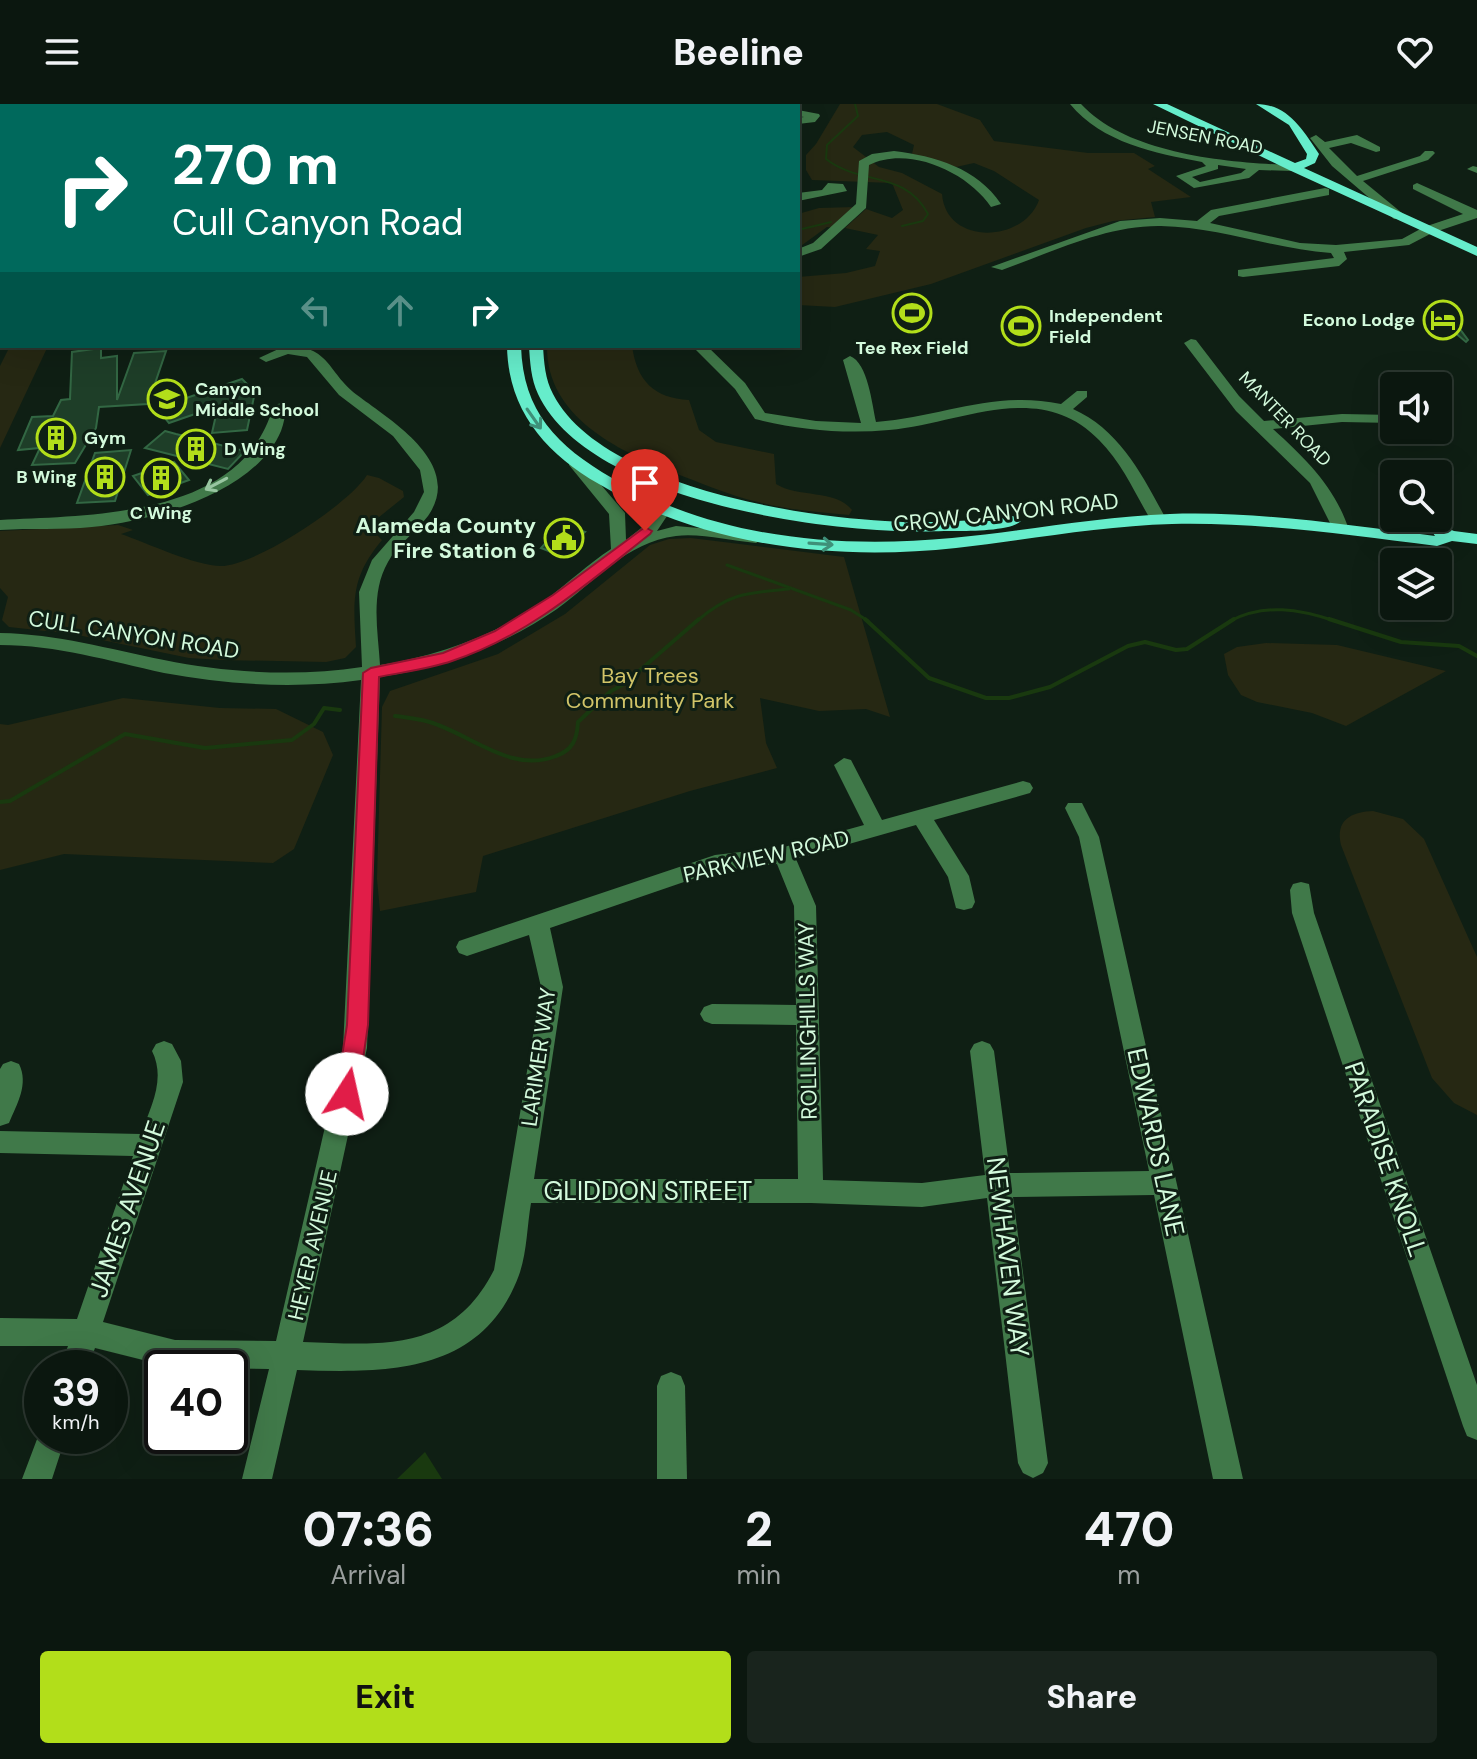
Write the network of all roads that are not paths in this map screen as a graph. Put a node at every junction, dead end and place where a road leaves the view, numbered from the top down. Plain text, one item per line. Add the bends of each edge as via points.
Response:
1 (1075, 104) edge
2 (1158, 104) edge
3 (1261, 104) edge
4 (800, 113) edge
5 (800, 121) edge
6 (1376, 149) dead end
7 (1429, 153) dead end
8 (1212, 162) junction
9 (1293, 168) junction
10 (1251, 169) junction
11 (1355, 180) junction
12 (1417, 187) dead end
13 (1325, 192) dead end
14 (827, 193) dead end
15 (800, 197) edge
16 (995, 204) dead end
17 (1475, 215) edge
18 (1398, 216) junction
19 (1200, 225) junction
20 (1428, 230) junction
21 (1336, 249) junction
22 (800, 252) edge
23 (1477, 252) edge
24 (997, 267) dead end
25 (1243, 273) dead end
26 (1191, 343) dead end
27 (514, 348) edge
28 (536, 348) edge
29 (701, 348) edge
30 (266, 358) dead end
31 (850, 360) dead end
32 (1082, 394) dead end
33 (280, 407) dead end
34 (1065, 409) junction
35 (1380, 419) edge
36 (566, 423) junction
37 (1261, 426) junction
38 (870, 427) junction
39 (574, 462) junction
40 (663, 510) junction
41 (1155, 513) junction
42 (1339, 524) junction
43 (0, 525) edge
44 (869, 525) junction
45 (1477, 539) edge
46 (788, 541) junction
47 (620, 549) junction
48 (0, 639) edge
49 (371, 673) junction
50 (844, 765) dead end
51 (1023, 788) dead end
52 (1075, 808) dead end
53 (921, 816) junction
54 (877, 830) junction
55 (784, 855) junction
56 (1301, 890) dead end
57 (964, 902) dead end
58 (538, 924) junction
59 (467, 947) dead end
60 (712, 1014) dead end
61 (806, 1015) junction
62 (164, 1051) dead end
63 (982, 1051) dead end
64 (11, 1071) dead end
65 (0, 1115) edge
66 (0, 1142) edge
67 (148, 1145) junction
68 (1165, 1183) junction
69 (999, 1185) junction
70 (520, 1191) junction
71 (811, 1191) junction
72 (0, 1332) edge
73 (85, 1333) junction
74 (80, 1350) edge
75 (286, 1356) junction
76 (671, 1386) dead end
77 (1477, 1426) edge
78 (46, 1454) edge
79 (1033, 1463) dead end
80 (37, 1479) edge
81 (257, 1479) edge
82 (672, 1479) edge
83 (1228, 1479) edge

1 - 8 street, JENSEN ROAD via 1089,121 1130,141
2 - 9 main road
3 - 9 main road via 1293,123 1313,154 1311,161
4 - 5 street via 815,116
6 - 11 street via 1354,138 1319,142
7 - 11 street
8 - 10 street, JENSEN ROAD
8 - 10 street via 1214,167 1182,176 1198,186 1245,176
9 - 10 street, JENSEN ROAD
9 - 18 main road
11 - 18 street
12 - 17 street
13 - 19 street via 1215,213
14 - 15 street
16 - 22 street via 978,183 949,168 882,155 868,159 861,176 862,205 817,246
17 - 20 street
18 - 20 main road
19 - 21 street via 1300,247
19 - 24 street via 1120,225
20 - 21 street via 1405,242
20 - 23 main road
21 - 25 street via 1342,257 1336,263
26 - 37 street, MANTER ROAD
27 -> 39 main road, CROW CANYON ROAD via 515,379 527,410
28 - 36 main road, CROW CANYON ROAD via 541,384
29 - 38 street via 740,386 760,416 809,427
30 - 49 street, HEYER AVENUE via 286,350 312,354 344,392 409,444 431,476 426,508 385,553 370,582
31 - 38 street
32 - 34 street
33 -> 43 street via 277,426 260,453 199,493 115,519
34 - 38 street via 1015,402
34 - 41 street via 1097,426 1110,441
35 - 37 street
36 - 40 main road via 589,453 662,497
36 - 44 main road, CROW CANYON ROAD via 608,454 679,487 774,512
37 - 42 street, MANTER ROAD via 1308,468
39 - 40 main road, CROW CANYON ROAD via 610,486
39 - 47 street via 617,513
40 - 44 main road via 681,504 781,524
40 - 46 main road, CROW CANYON ROAD
40 - 47 street, CULL CANYON ROAD
41 - 42 main road, CROW CANYON ROAD
41 - 44 main road, CROW CANYON ROAD
46 -> 41 main road, CROW CANYON ROAD via 901,546
42 - 45 main road, CROW CANYON ROAD via 1437,541 1450,536
46 - 47 street via 676,531
47 - 49 street, CULL CANYON ROAD via 548,606 501,635 447,657
48 - 49 street, CULL CANYON ROAD via 78,646 205,673
49 - 75 street, HEYER AVENUE via 355,1048
50 - 54 street
51 - 53 street, PARKVIEW ROAD
52 - 68 street, EDWARDS LANE via 1089,837
53 - 54 street, PARKVIEW ROAD
53 - 57 street via 958,876
54 - 55 street, PARKVIEW ROAD
55 - 58 street, PARKVIEW ROAD via 715,863
55 - 61 street, ROLLINGHILLS WAY via 805,906
56 - 77 street, PARADISE KNOLL via 1303,913
58 - 59 street, PARKVIEW ROAD
58 - 70 street, LARIMER WAY via 552,987
60 - 61 street
61 - 71 street, ROLLINGHILLS WAY
62 - 67 street, JAMES AVENUE via 171,1082
63 - 69 street, NEWHAVEN WAY
64 - 65 street via 10,1092
66 - 67 street
67 - 73 street, JAMES AVENUE
68 - 69 street, GLIDDON STREET
68 - 83 street, EDWARDS LANE
69 - 71 street, GLIDDON STREET via 922,1195
69 - 79 street, NEWHAVEN WAY
70 - 71 street, GLIDDON STREET
70 - 75 street, GLIDDON STREET via 500,1290 456,1338 400,1356
72 - 73 street, GLIDDON STREET
73 - 74 street, JAMES AVENUE
73 - 75 street, GLIDDON STREET via 178,1354
75 - 81 street, HEYER AVENUE
76 - 82 street
78 - 80 street

